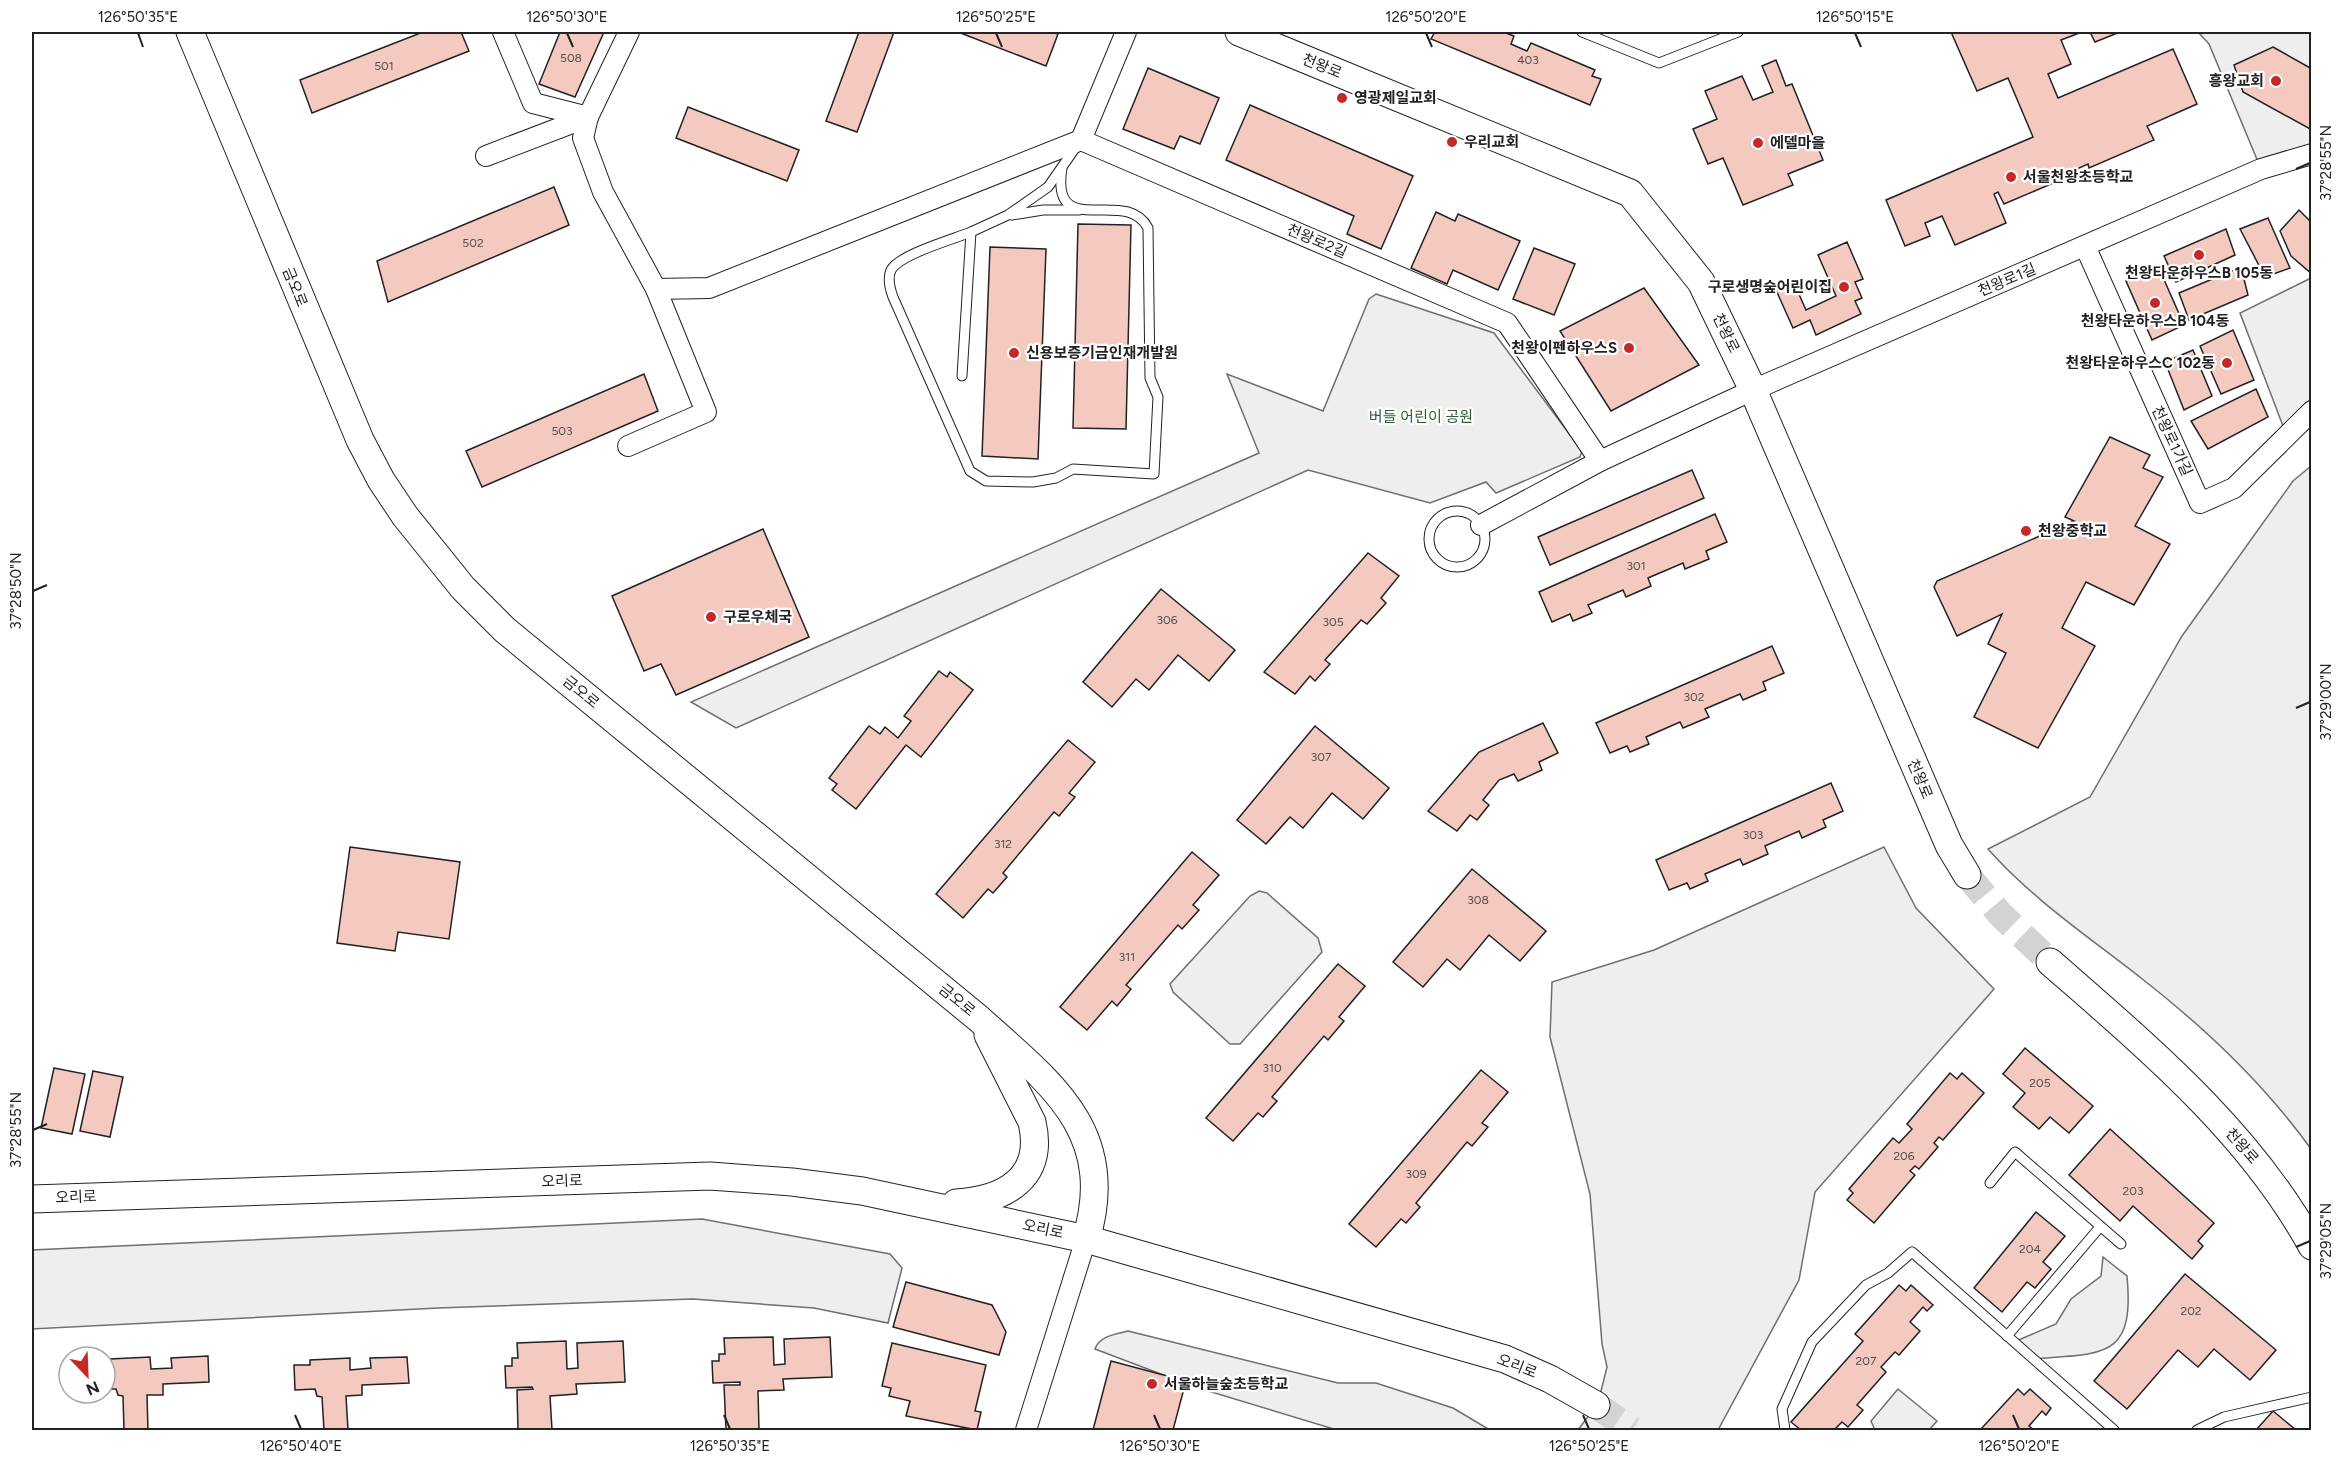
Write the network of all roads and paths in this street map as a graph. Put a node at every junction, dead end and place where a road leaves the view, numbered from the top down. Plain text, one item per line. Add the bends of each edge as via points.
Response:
1 (503, 32) edge
2 (629, 32) edge
3 (1126, 32) edge
4 (1239, 32) edge
5 (1582, 32) edge
6 (1738, 32) edge
7 (195, 33) edge
8 (588, 117) junction
9 (1081, 140) junction
10 (2312, 154) edge
11 (486, 156) dead end
12 (1062, 168) junction
13 (1085, 210) junction
14 (1008, 215) junction
15 (971, 232) junction
16 (2085, 246) junction
17 (656, 289) junction
18 (962, 376) dead end
19 (1753, 390) junction
20 (2312, 411) edge
21 (628, 446) dead end
22 (1600, 462) junction
23 (1481, 525) junction
24 (1967, 875) tunnel mouth
25 (2050, 962) tunnel mouth
26 (978, 1018) junction
27 (1990, 1184) dead end
28 (32, 1199) edge
29 (933, 1205) junction
30 (2100, 1227) junction
31 (1086, 1239) junction
32 (2121, 1244) dead end
33 (2312, 1246) edge
34 (2007, 1336) junction
35 (2312, 1397) edge
36 (1596, 1405) tunnel mouth
37 (1026, 1431) edge
38 (1785, 1431) edge
39 (2114, 1431) edge
40 (2197, 1431) edge

1 - 8 street via 533,103
2 - 8 street
3 - 9 street
4 - 19 main road, 천왕로 via 1629,193 1701,282
5 - 6 lane via 1659,63
7 - 26 main road, 금오로 via 360,440 381,480 434,554 505,630
8 - 11 street
8 - 17 street via 583,138 603,192
9 - 12 lane
9 - 17 street via 709,288
9 - 22 street, 천왕로2길 via 1507,323
10 - 16 street, 천왕로1길 via 2260,169
12 - 13 lane via 1062,196 1076,209
12 - 14 lane via 1048,187
13 - 14 lane
13 - 15 lane via 1132,212 1148,228 1150,378 1158,397 1154,474 1073,469 1056,478 1033,482 986,481 970,471 893,297 889,279 891,271 906,258
14 - 15 lane
15 - 18 lane
16 - 19 street, 천왕로1길
16 - 20 street, 천왕로1가길 via 2200,503 2234,488
17 - 21 street via 706,412
19 - 22 street
19 - 24 main road, 천왕로 via 1948,846
22 - 23 street
23 - 23 lane via 1467,513 1448,513 1434,523 1430,549 1450,567 1468,565 1476,560 1485,543
25 - 33 main road, 천왕로 via 2205,1104 2255,1159
26 - 29 main road via 1032,1122 1035,1154 1026,1174 997,1196 978,1202
26 - 31 main road, 금오로 via 1059,1095 1086,1137 1096,1189
27 - 30 lane via 2015,1152
28 - 29 main road, 오리로 via 710,1176 815,1185
29 - 31 main road, 오리로
30 - 32 lane
30 - 34 lane
31 - 36 main road, 오리로 via 1505,1359
31 - 37 street, 오리로
34 - 38 lane via 1912,1252 1888,1273 1866,1285 1812,1342 1782,1409
34 - 39 lane
35 - 40 lane via 2224,1417

